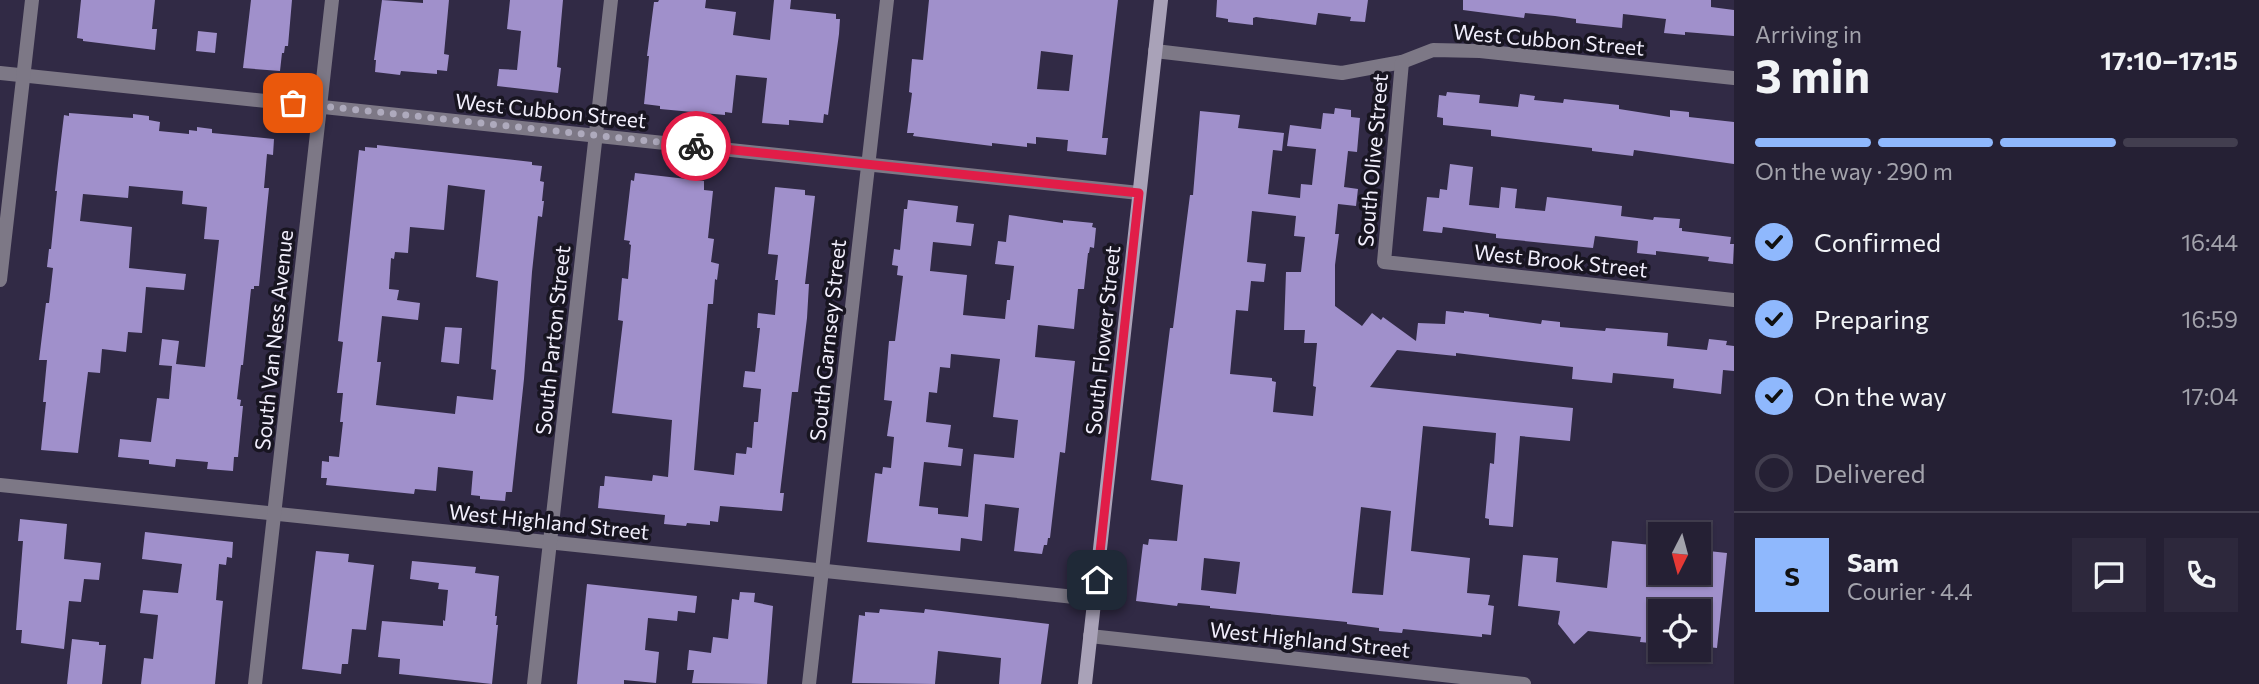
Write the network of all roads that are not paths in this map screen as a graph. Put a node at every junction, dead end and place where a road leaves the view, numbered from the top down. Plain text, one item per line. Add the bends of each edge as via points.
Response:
1 (32, 0) edge
2 (332, 0) edge
3 (611, 0) edge
4 (887, 0) edge
5 (1161, 0) edge
6 (1155, 51) junction
7 (1402, 62) junction
8 (0, 73) edge
9 (23, 75) junction
10 (1734, 78) edge
11 (320, 106) junction
12 (596, 136) junction
13 (868, 164) junction
14 (1139, 193) junction
15 (1384, 262) joint
16 (0, 280) edge
17 (1734, 300) edge
18 (0, 485) edge
19 (274, 513) junction
20 (550, 542) junction
21 (822, 570) junction
22 (1094, 599) junction
23 (1090, 636) junction
24 (255, 684) edge
25 (534, 684) edge
26 (809, 684) edge
27 (1085, 684) edge
28 (1524, 684) edge

1 - 9 street
2 - 11 street, South Van Ness Avenue
3 - 12 street, South Parton Street
4 - 13 street, South Garnsey Street
5 - 6 street, South Flower Street
6 - 7 street, West Cubbon Street via 1342,72
6 - 14 street, South Flower Street
7 - 10 street, West Cubbon Street via 1433,50 1480,51
7 - 15 street, South Olive Street
8 - 9 street, West Cubbon Street
9 - 11 street, West Cubbon Street
9 - 16 street
11 - 12 street, West Cubbon Street
11 - 19 street, South Van Ness Avenue
12 - 13 street, West Cubbon Street
12 - 20 street, South Parton Street
13 - 14 street, West Cubbon Street
13 - 21 street, South Garnsey Street
14 - 22 street, South Flower Street
15 - 17 street, West Brook Street
18 - 19 street, West Highland Street
19 - 20 street, West Highland Street
19 - 24 street, South Van Ness Avenue
20 - 21 street, West Highland Street
20 - 25 street, South Parton Street
21 - 22 street, West Highland Street
21 - 26 street, South Garnsey Street
22 - 23 street, South Flower Street
23 - 27 street, South Flower Street
23 - 28 street, West Highland Street

